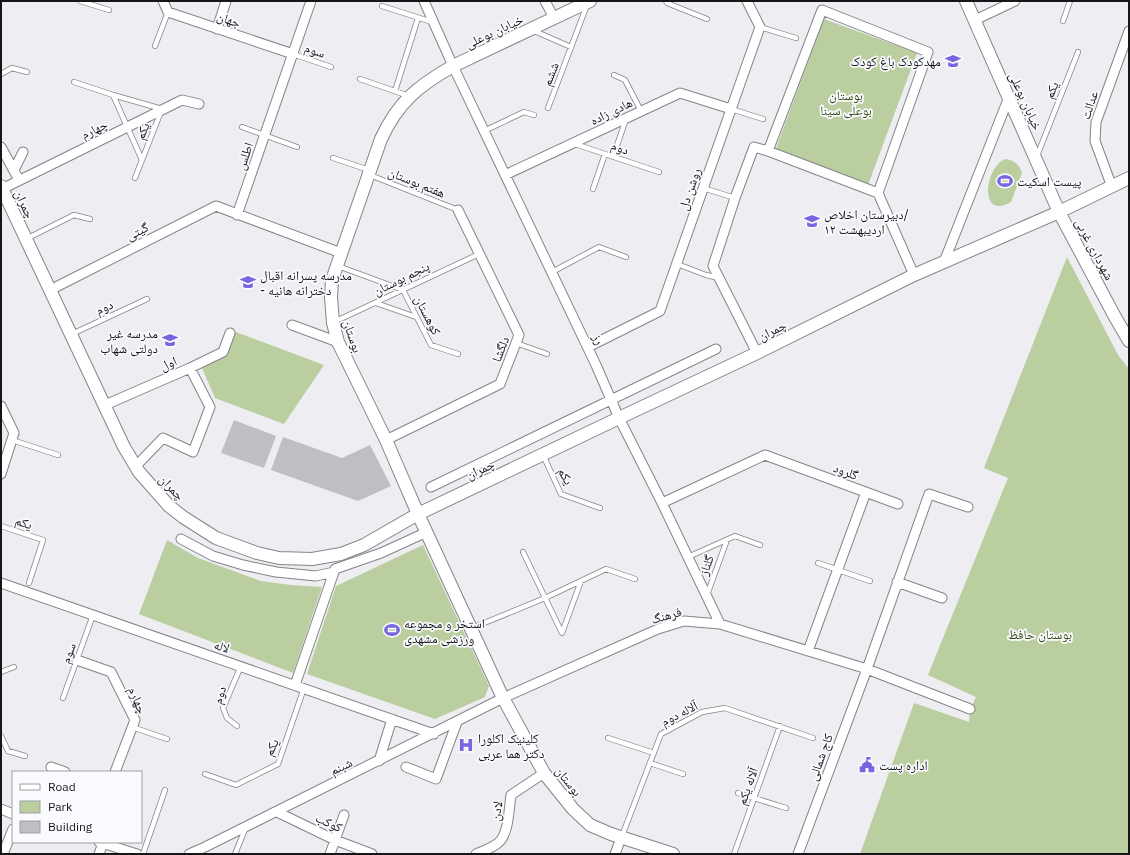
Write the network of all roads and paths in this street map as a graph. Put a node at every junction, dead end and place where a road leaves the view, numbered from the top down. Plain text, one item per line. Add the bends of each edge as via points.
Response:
1 (80, 1) edge
2 (162, 1) edge
3 (226, 1) edge
4 (311, 1) edge
5 (424, 1) edge
6 (545, 1) edge
7 (590, 1) edge
8 (666, 1) edge
9 (747, 1) edge
10 (966, 1) edge
11 (1015, 1) edge
12 (1070, 1) edge
13 (382, 6) dead end
14 (109, 10) dead end
15 (168, 12) junction
16 (418, 18) junction
17 (554, 18) junction
18 (707, 19) dead end
19 (975, 20) junction
20 (1062, 20) dead end
21 (433, 23) junction
22 (760, 27) junction
23 (217, 28) junction
24 (530, 29) junction
25 (1129, 31) edge
26 (796, 38) dead end
27 (155, 46) dead end
28 (571, 47) junction
29 (1078, 52) dead end
30 (292, 54) junction
31 (453, 66) junction
32 (331, 67) dead end
33 (27, 72) dead end
34 (1, 74) edge
35 (614, 75) dead end
36 (360, 79) dead end
37 (74, 82) dead end
38 (395, 91) junction
39 (113, 95) junction
40 (409, 96) junction
41 (1008, 97) junction
42 (199, 104) dead end
43 (548, 108) dead end
44 (162, 109) junction
45 (731, 109) junction
46 (641, 111) junction
47 (534, 115) dead end
48 (626, 119) junction
49 (764, 119) dead end
50 (127, 127) junction
51 (242, 127) dead end
52 (484, 131) junction
53 (264, 136) junction
54 (573, 143) junction
55 (1, 147) edge
56 (297, 147) dead end
57 (768, 151) junction
58 (23, 152) dead end
59 (605, 154) junction
60 (613, 157) junction
61 (333, 158) dead end
62 (1036, 159) junction
63 (142, 160) junction
64 (14, 170) junction
65 (659, 172) dead end
66 (369, 173) junction
67 (505, 176) junction
68 (135, 178) dead end
69 (1129, 178) edge
70 (19, 180) junction
71 (1112, 187) junction
72 (703, 188) junction
73 (593, 189) dead end
74 (2, 192) edge
75 (878, 192) junction
76 (734, 198) junction
77 (458, 210) joint
78 (1059, 212) junction
79 (237, 215) junction
80 (90, 219) dead end
81 (26, 239) junction
82 (341, 253) junction
83 (479, 254) junction
84 (626, 257) dead end
85 (944, 262) junction
86 (677, 264) junction
87 (337, 265) junction
88 (552, 272) junction
89 (914, 275) junction
90 (719, 278) junction
91 (50, 290) junction
92 (403, 290) junction
93 (147, 299) dead end
94 (376, 303) junction
95 (416, 316) junction
96 (333, 323) junction
97 (292, 325) dead end
98 (230, 333) dead end
99 (71, 334) junction
100 (1129, 341) edge
101 (338, 342) junction
102 (516, 343) junction
103 (588, 346) junction
104 (716, 349) dead end
105 (757, 353) junction
106 (458, 354) dead end
107 (547, 354) dead end
108 (190, 368) junction
109 (611, 400) junction
110 (104, 405) junction
111 (1, 406) edge
112 (619, 418) junction
113 (12, 440) junction
114 (386, 440) junction
115 (58, 455) dead end
116 (543, 455) junction
117 (136, 466) junction
118 (1, 474) edge
119 (431, 487) dead end
120 (866, 492) junction
121 (662, 503) junction
122 (898, 504) dead end
123 (968, 507) dead end
124 (600, 508) dead end
125 (418, 514) junction
126 (1, 526) edge
127 (427, 532) junction
128 (181, 539) dead end
129 (727, 540) junction
130 (760, 545) dead end
131 (523, 552) dead end
132 (688, 557) junction
133 (818, 562) dead end
134 (838, 570) junction
135 (334, 572) junction
136 (635, 578) dead end
137 (870, 580) dead end
138 (581, 581) junction
139 (898, 582) junction
140 (29, 583) dead end
141 (1, 584) edge
142 (706, 597) junction
143 (545, 598) junction
144 (942, 598) dead end
145 (93, 615) junction
146 (720, 624) junction
147 (472, 628) junction
148 (808, 651) junction
149 (77, 660) junction
150 (241, 666) junction
151 (14, 667) dead end
152 (866, 669) junction
153 (1, 672) edge
154 (295, 685) junction
155 (304, 688) junction
156 (63, 698) dead end
157 (503, 698) junction
158 (970, 709) dead end
159 (392, 719) junction
160 (457, 722) junction
161 (237, 726) dead end
162 (780, 726) junction
163 (132, 727) junction
164 (434, 734) junction
165 (1, 736) edge
166 (608, 738) dead end
167 (813, 738) dead end
168 (167, 739) dead end
169 (654, 753) junction
170 (25, 756) dead end
171 (379, 761) junction
172 (650, 763) junction
173 (51, 767) dead end
174 (406, 767) dead end
175 (62, 771) edge
176 (115, 771) edge
177 (205, 774) dead end
178 (544, 774) junction
179 (683, 774) dead end
180 (165, 790) dead end
181 (738, 793) dead end
182 (754, 798) junction
183 (786, 808) dead end
184 (1, 809) edge
185 (277, 812) junction
186 (12, 814) edge
187 (344, 815) dead end
188 (247, 825) junction
189 (12, 832) edge
190 (621, 838) junction
191 (335, 840) junction
192 (101, 843) edge
193 (207, 851) edge
194 (3, 854) edge
195 (99, 854) edge
196 (137, 854) edge
197 (143, 854) edge
198 (189, 854) edge
199 (235, 854) edge
200 (330, 854) edge
201 (372, 854) edge
202 (476, 854) edge
203 (615, 854) edge
204 (672, 854) edge
205 (734, 854) edge
206 (798, 854) edge

1 - 14 lane
2 - 15 street
3 - 23 street
4 - 30 street, اطلس
5 - 21 street, رز
6 - 17 street
7 - 17 street, خیابان بوعلی
7 - 28 lane, ششم
8 - 18 lane
9 - 22 street
10 - 19 street, خیابان بوعلی
11 - 19 street
12 - 20 lane
13 - 16 lane
15 - 23 street, جهان
15 - 27 lane
16 - 21 lane
16 - 38 lane
17 - 24 street, خیابان بوعلی
19 - 41 street, خیابان بوعلی
21 - 31 street, رز
22 - 26 lane
22 - 45 street, روشن دل
23 - 30 street, جهان
24 - 28 lane
24 - 31 street, خیابان بوعلی
25 - 71 street, عدالت via 1096,122 1095,141
28 - 43 lane, ششم
29 - 62 lane, یکم
30 - 32 lane, سوم
30 - 53 street, اطلس
31 - 40 street, بوستان
31 - 52 street, رز
33 - 34 lane via 12,68
35 - 46 lane via 626,80
36 - 38 lane
37 - 39 lane
38 - 40 lane
39 - 44 lane
39 - 50 lane, یکم
40 - 66 street, بوستان via 389,121
41 - 62 street, خیابان بوعلی
41 - 85 street
42 - 44 street, چهارم via 182,100
44 - 50 street, چهارم
44 - 63 lane, یکم
45 - 46 street, هادی زاده via 680,93
45 - 49 lane
45 - 72 street, روشن دل
46 - 48 street, هادی زاده
47 - 52 lane via 524,112
48 - 54 street, هادی زاده
48 - 60 lane
50 - 63 lane, یکم
50 - 70 street, چهارم
51 - 53 lane
52 - 67 street, رز
53 - 56 lane
53 - 79 street, اطلس
54 - 59 lane, دوم
54 - 67 street, هادی زاده
55 - 64 street
57 - 75 street
57 - 75 street via 822,10 928,52
57 - 76 street via 754,147
58 - 64 street
59 - 60 lane, دوم
59 - 73 lane
60 - 65 lane, دوم
61 - 66 lane
62 - 78 street, خیابان بوعلی
63 - 68 lane, یکم
64 - 70 street
66 - 77 lane, هفتم بوستان
66 - 82 street, بوستان
67 - 88 street, رز
69 - 71 street, چمران
70 - 74 street, چهارم
71 - 78 street, چمران
72 - 76 lane
72 - 86 street, روشن دل
74 - 81 street, چمران
75 - 89 street
76 - 90 street via 713,266
77 - 83 street, دلگشا
78 - 85 street, چمران
78 - 100 street, شهرداری غربی
79 - 82 street
79 - 91 street, گیتی via 216,206
80 - 81 lane via 74,215
81 - 91 street, چمران
82 - 87 street, بوستان
83 - 92 lane, پنجم بوستان
83 - 102 street, دلگشا via 519,336
84 - 88 lane via 599,247
85 - 89 street, چمران
86 - 90 lane
86 - 103 street, روشن دل via 660,311
87 - 92 lane, کوهستان
87 - 96 street, بوستان via 332,280
88 - 103 street, رز
89 - 105 street, چمران
90 - 105 street
91 - 99 street, چمران
92 - 94 lane, پنجم بوستان
92 - 95 lane, کوهستان
93 - 99 lane, دوم
94 - 95 lane
94 - 96 lane, پنجم بوستان
95 - 106 lane, کوهستان via 431,345
96 - 101 street, بوستان
97 - 101 street
98 - 108 street, اول via 223,352
99 - 110 street, چمران
101 - 114 street, بوستان
102 - 107 lane
102 - 114 street, دلگشا via 500,384
103 - 109 street, رز
104 - 109 street
105 - 112 street, چمران
108 - 110 street, اول
108 - 117 street via 210,407 193,452 163,438
109 - 112 street, رز
109 - 119 street
110 - 117 street, چمران
111 - 113 street via 14,433
112 - 116 street, چمران
112 - 121 street, رز
113 - 115 lane
113 - 118 street
114 - 125 street, بوستان
116 - 124 lane, یکم via 562,494
116 - 125 street, چمران
117 - 125 street, چمران via 169,506 198,527 236,546 279,558 312,559 341,554 364,545
120 - 121 street, گلرود via 765,455
120 - 122 street
120 - 134 street, گلرود
121 - 132 street, رز
123 - 139 street, کاج شمالی via 929,494
125 - 127 street, بوستان
126 - 140 lane, یکم via 44,540
127 - 135 street via 381,553 335,569
127 - 147 street, بوستان
128 - 135 street via 213,556 243,565 276,572 316,576
129 - 130 lane, گلناز via 735,536
129 - 132 lane, گلناز
129 - 142 lane, گلناز
131 - 143 lane
132 - 142 street, رز
133 - 134 lane
134 - 137 lane
134 - 148 street, گلرود
135 - 154 street
136 - 138 lane via 606,569
138 - 143 lane
138 - 143 lane via 562,633
139 - 144 street
139 - 152 street, کاج شمالی
141 - 145 street, لاله
142 - 146 street, رز
143 - 147 lane
145 - 149 lane, سوم
145 - 150 street, لاله
146 - 148 street, فرهنگ
146 - 157 street, فرهنگ via 684,621 658,629
147 - 157 street, بوستان
148 - 152 street, فرهنگ
149 - 156 lane, سوم
149 - 163 street, چهارم via 111,672 135,720
150 - 154 street, لاله
150 - 161 lane, دوم via 224,708 227,718
151 - 153 lane
152 - 158 street, فرهنگ
152 - 206 street, کاج شمالی
154 - 155 street, لاله
155 - 159 street, لاله
155 - 177 lane, یکم via 278,764 236,786
157 - 160 street, شبنم
157 - 178 street, بوستان
159 - 164 street, لاله
159 - 171 street
160 - 164 street, شبنم
160 - 174 street via 436,779
162 - 167 lane, آلاله دوم
162 - 169 lane, آلاله دوم via 725,708 702,712 661,734
162 - 182 lane, آلاله یکم
163 - 168 lane
163 - 176 street, چهارم
164 - 171 street, شبنم
165 - 170 lane via 8,751
166 - 169 lane
169 - 172 lane, آلاله دوم
171 - 185 street, شبنم
172 - 179 lane
172 - 190 lane, آلاله دوم
173 - 175 street
178 - 190 street, بوستان via 572,809 590,824
178 - 202 street, لادن via 511,795 504,835 500,842
180 - 197 lane
181 - 182 lane
182 - 183 lane
182 - 205 lane, آلاله یکم
184 - 186 street
185 - 188 street, شبنم
185 - 191 street, کوکب
187 - 191 street
188 - 193 street, شبنم
188 - 199 lane
189 - 194 street
190 - 203 street
190 - 204 street, بوستان
191 - 200 street
191 - 201 street, کوکب
192 - 195 street
192 - 196 street
193 - 198 street, شبنم

